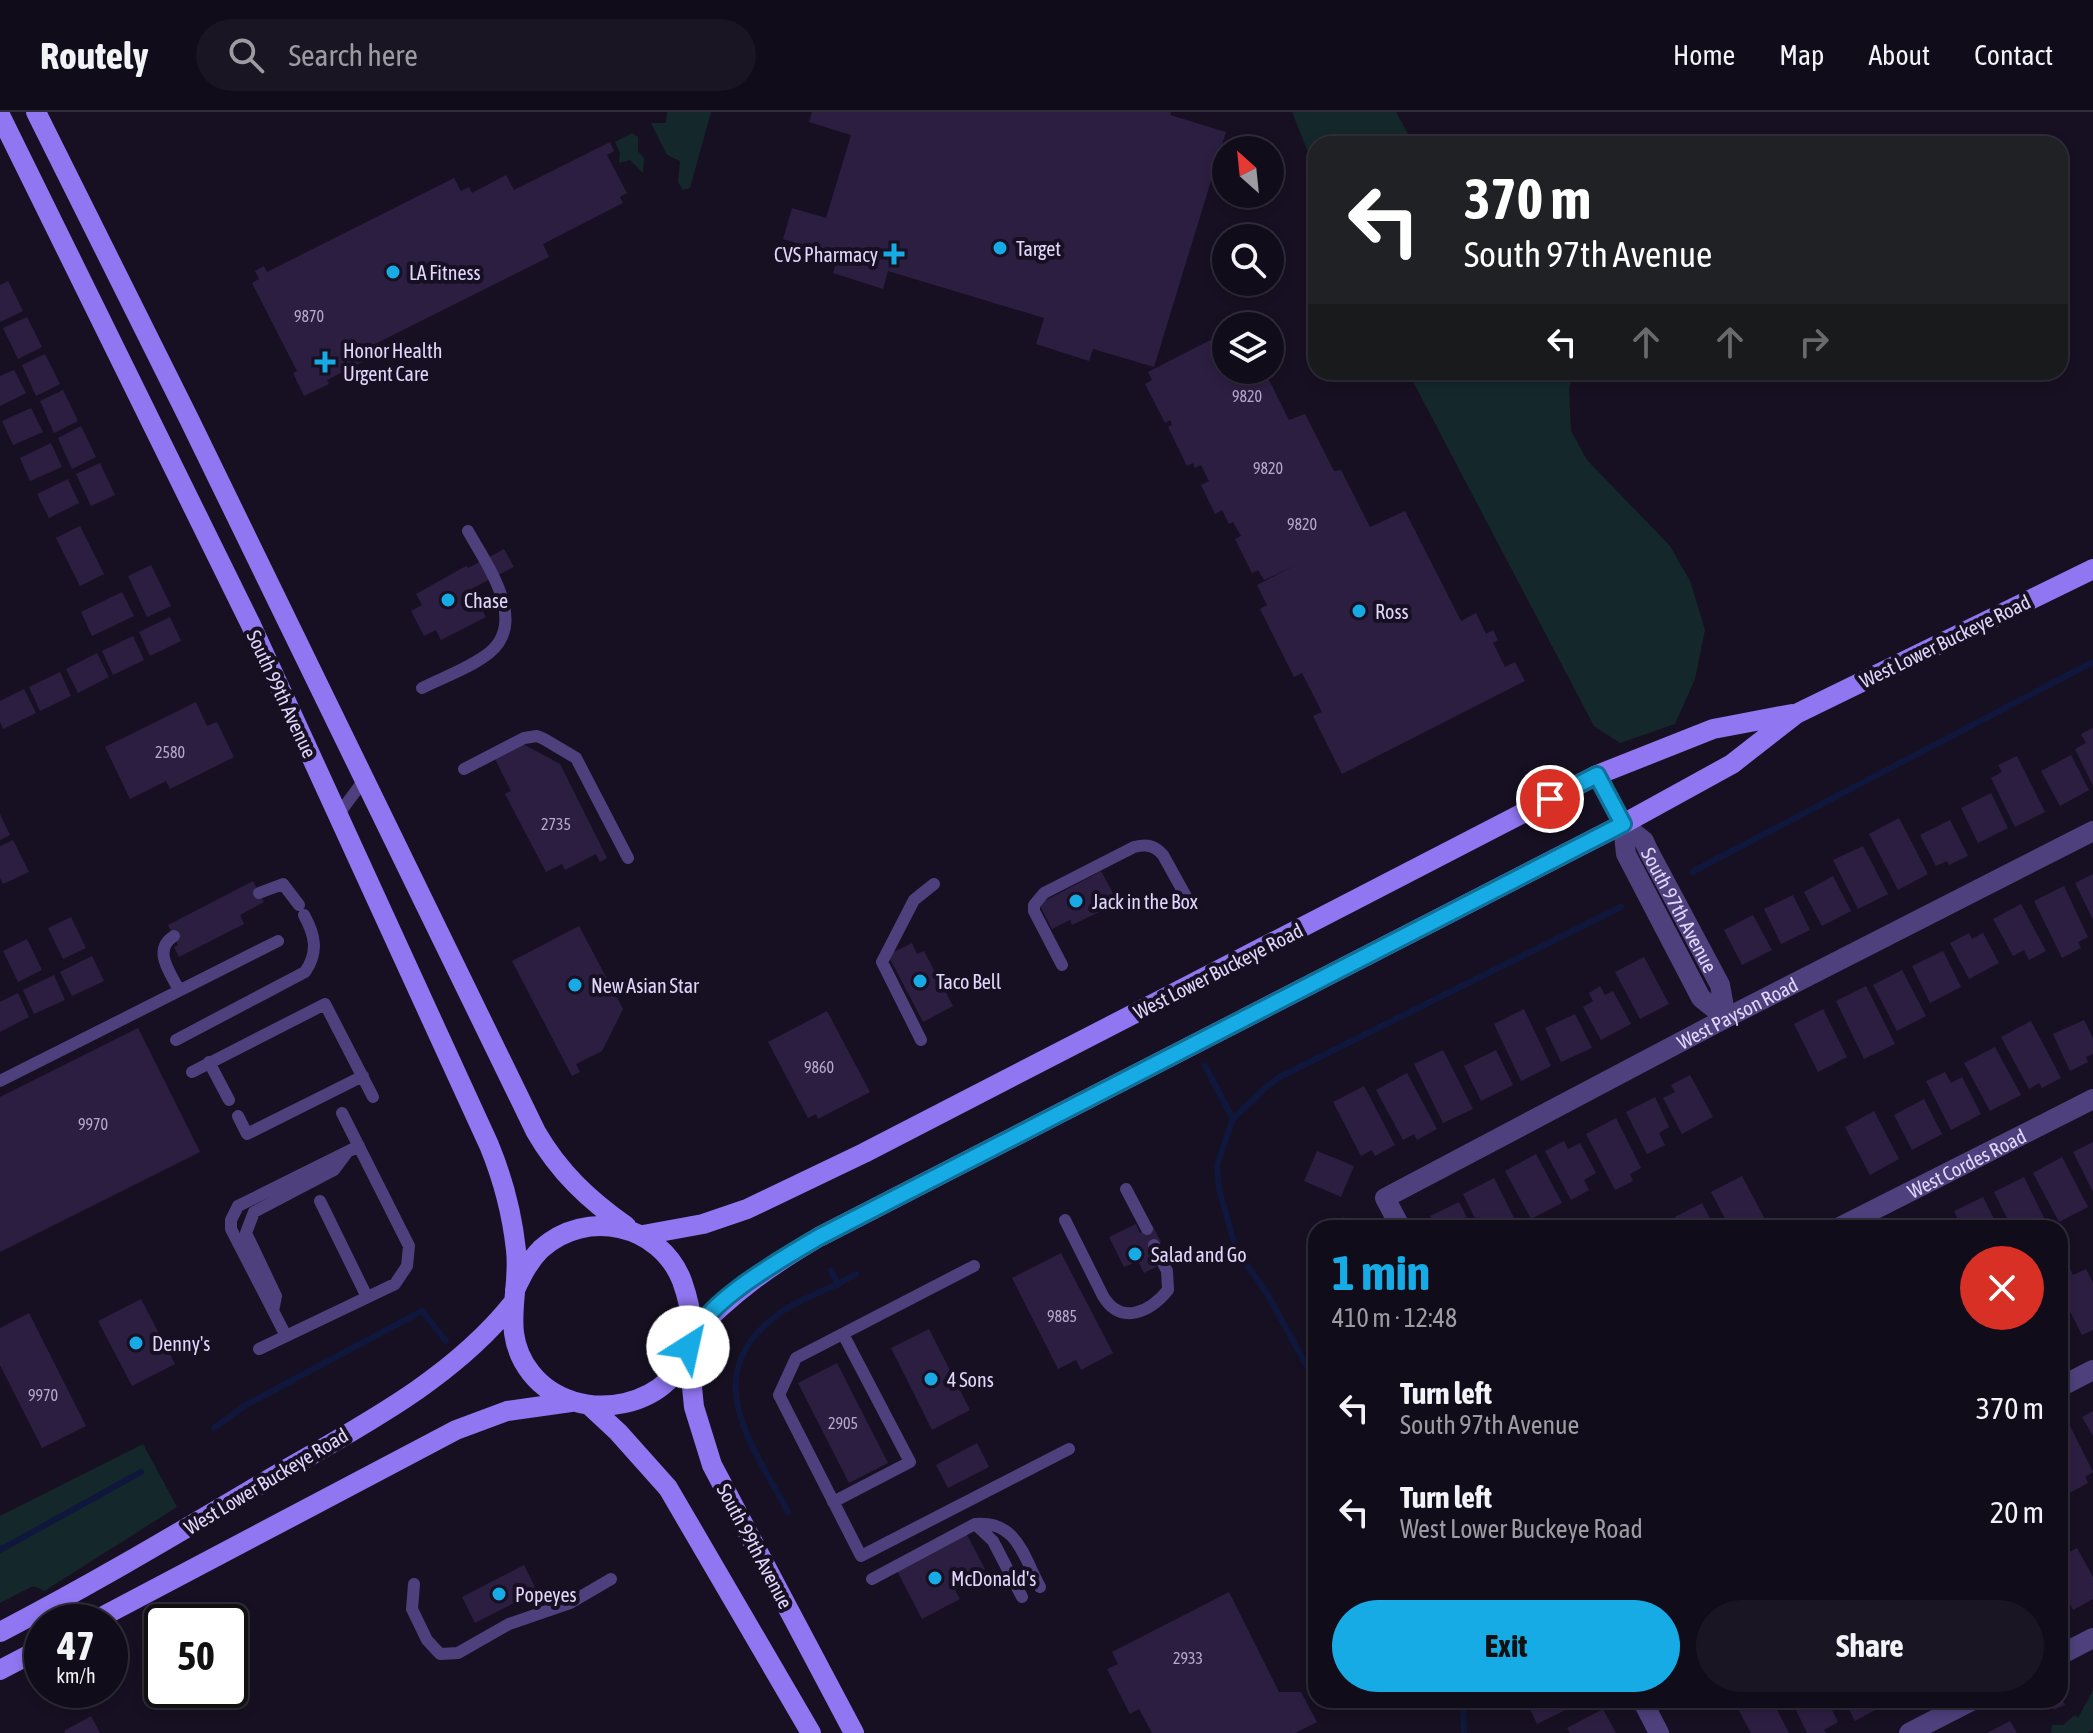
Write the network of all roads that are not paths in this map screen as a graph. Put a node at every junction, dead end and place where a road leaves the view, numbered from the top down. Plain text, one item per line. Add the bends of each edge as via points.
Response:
1 (36, 112) edge
2 (0, 115) edge
3 (226, 495) junction
4 (193, 509) junction
5 (468, 531) dead end
6 (2093, 569) edge
7 (422, 688) dead end
8 (1796, 714) junction
9 (464, 769) dead end
10 (1597, 775) junction
11 (364, 780) junction
12 (338, 815) junction
13 (1623, 824) junction
14 (2093, 831) edge
15 (628, 858) dead end
16 (934, 884) dead end
17 (259, 893) dead end
18 (1189, 902) dead end
19 (174, 936) dead end
20 (278, 941) dead end
21 (1062, 965) dead end
22 (179, 990) junction
23 (1726, 1018) junction
24 (176, 1040) dead end
25 (921, 1040) dead end
26 (209, 1062) junction
27 (192, 1072) dead end
28 (363, 1076) junction
29 (0, 1081) edge
30 (373, 1097) dead end
31 (2093, 1099) edge
32 (229, 1100) dead end
33 (342, 1113) dead end
34 (238, 1116) dead end
35 (353, 1149) junction
36 (1126, 1189) dead end
37 (320, 1201) dead end
38 (1065, 1220) dead end
39 (1397, 1220) edge
40 (1854, 1220) edge
41 (1147, 1229) dead end
42 (638, 1233) junction
43 (1154, 1245) dead end
44 (974, 1266) dead end
45 (367, 1297) junction
46 (514, 1297) junction
47 (843, 1334) junction
48 (286, 1336) junction
49 (690, 1341) junction
50 (259, 1349) dead end
51 (2093, 1370) edge
52 (2068, 1383) edge
53 (581, 1404) junction
54 (1069, 1449) dead end
55 (833, 1502) junction
56 (975, 1524) junction
57 (611, 1579) dead end
58 (872, 1579) dead end
59 (414, 1584) dead end
60 (1040, 1587) dead end
61 (1022, 1597) dead end
62 (127, 1604) edge
63 (0, 1632) edge
64 (2093, 1638) edge
65 (2068, 1651) edge
66 (24, 1657) edge
67 (0, 1670) edge
68 (1646, 1708) edge
69 (1957, 1708) edge
70 (811, 1733) edge
71 (854, 1733) edge
72 (1659, 1733) edge
73 (1909, 1733) edge

1 - 3 main road, South 99th Avenue
2 - 4 main road, South 99th Avenue
3 - 4 main road
3 - 11 main road, South 99th Avenue
4 - 12 main road, South 99th Avenue
5 - 7 lane via 505,600 502,635 483,657
6 - 8 main road, West Lower Buckeye Road
8 - 10 main road, West Lower Buckeye Road via 1713,729
8 - 13 main road, West Lower Buckeye Road via 1732,764
9 - 15 lane via 524,738 544,739 576,758
10 - 13 street, South 97th Avenue
10 - 42 main road, West Lower Buckeye Road via 747,1209 703,1224
11 - 12 lane
11 - 42 main road, South 99th Avenue via 543,1144 587,1197
12 - 46 main road, South 99th Avenue via 498,1168 516,1254
13 - 23 street, South 97th Avenue via 1644,841 1720,985
13 - 49 main road, West Lower Buckeye Road via 819,1237 747,1282
14 - 23 street, West Payson Road
16 - 25 lane via 914,900 882,962
17 - 24 lane via 283,884 302,910 315,944 305,972
18 - 21 lane via 1163,855 1147,844 1134,847 1037,899 1034,911
19 - 22 lane via 162,950
20 - 22 lane
22 - 29 lane
23 - 39 street, West Payson Road via 1385,1198
26 - 27 lane
26 - 28 lane via 325,1004
26 - 32 lane
28 - 30 lane
28 - 34 lane via 247,1134
31 - 40 street, West Cordes Road
33 - 35 lane
35 - 45 lane via 409,1246 407,1266 395,1284
35 - 48 lane via 238,1206 231,1220
36 - 41 lane
37 - 45 lane
38 - 43 lane via 1103,1296 1119,1313 1143,1309 1168,1290 1167,1271
42 - 46 main road via 609,1226 562,1235 526,1268
42 - 49 main road via 659,1246 680,1277 692,1316
44 - 47 lane
45 - 48 lane
46 - 53 main road via 512,1328 531,1373 550,1390
46 - 63 main road, West Lower Buckeye Road via 492,1329 431,1380 177,1534
47 - 55 lane via 796,1358 779,1395
47 - 55 lane via 910,1462
48 - 50 lane
49 - 53 main road via 675,1370 657,1389 625,1404
49 - 71 main road, South 99th Avenue via 694,1407 712,1465
51 - 52 street
53 - 62 main road, West Lower Buckeye Road via 507,1411 456,1430
53 - 70 main road via 618,1432 668,1488
54 - 55 lane via 861,1556
56 - 58 lane
56 - 60 lane via 992,1523 1011,1534
56 - 61 lane via 993,1541
57 - 59 lane via 570,1603 509,1624 448,1655 432,1647 412,1609
64 - 65 street
66 - 67 main road
68 - 72 street
69 - 73 street

